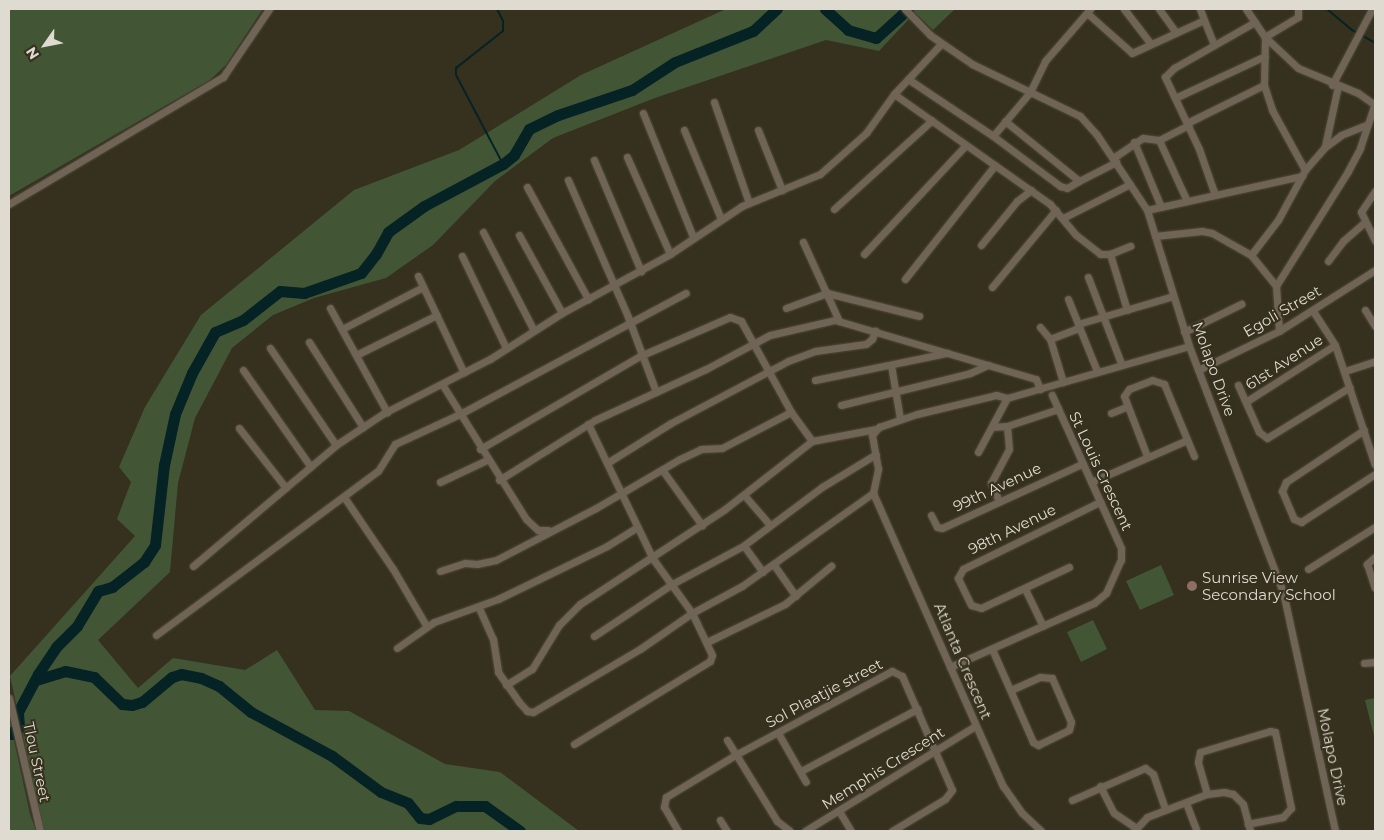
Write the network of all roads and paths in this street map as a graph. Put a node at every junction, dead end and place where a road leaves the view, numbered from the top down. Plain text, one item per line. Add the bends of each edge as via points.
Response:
1 (269, 9) edge
2 (905, 9) edge
3 (1124, 9) edge
4 (1159, 9) edge
5 (1200, 9) edge
6 (1246, 9) edge
7 (1298, 9) edge
8 (1372, 9) edge
9 (1089, 11) edge
10 (1204, 20) junction
11 (1255, 22) junction
12 (1176, 32) junction
13 (1265, 37) junction
14 (941, 44) junction
15 (1151, 44) junction
16 (1214, 45) junction
17 (1265, 56) junction
18 (908, 79) junction
19 (1264, 85) junction
20 (1335, 86) junction
21 (1030, 92) junction
22 (894, 94) junction
23 (1175, 98) junction
24 (714, 102) dead end
25 (1375, 103) edge
26 (643, 113) dead end
27 (932, 120) junction
28 (1005, 121) junction
29 (1187, 124) junction
30 (1366, 125) junction
31 (684, 130) dead end
32 (758, 130) dead end
33 (992, 136) junction
34 (1159, 140) junction
35 (1134, 142) junction
36 (966, 145) junction
37 (1324, 148) junction
38 (627, 157) dead end
39 (594, 160) dead end
40 (1114, 160) junction
41 (995, 165) junction
42 (1303, 173) junction
43 (568, 180) dead end
44 (1079, 181) junction
45 (1130, 184) junction
46 (527, 187) dead end
47 (782, 190) junction
48 (1031, 190) junction
49 (1375, 191) edge
50 (1215, 195) junction
51 (1187, 201) junction
52 (749, 203) junction
53 (9, 204) edge
54 (1161, 207) junction
55 (834, 209) dead end
56 (1056, 210) junction
57 (1147, 210) junction
58 (1063, 218) junction
59 (721, 219) junction
60 (1364, 223) junction
61 (483, 232) dead end
62 (519, 235) dead end
63 (1155, 236) junction
64 (693, 237) junction
65 (1375, 241) edge
66 (803, 242) dead end
67 (981, 245) dead end
68 (1130, 246) dead end
69 (670, 254) junction
70 (864, 254) dead end
71 (1110, 254) junction
72 (1252, 255) junction
73 (462, 256) dead end
74 (1328, 262) dead end
75 (1375, 270) edge
76 (640, 271) junction
77 (418, 276) dead end
78 (1088, 277) dead end
79 (905, 279) dead end
80 (614, 286) junction
81 (1276, 286) junction
82 (423, 287) junction
83 (992, 287) dead end
84 (827, 292) junction
85 (686, 293) dead end
86 (1173, 296) junction
87 (588, 299) junction
88 (1068, 299) dead end
89 (1241, 304) dead end
90 (330, 308) dead end
91 (786, 308) dead end
92 (1127, 310) junction
93 (1365, 310) dead end
94 (1313, 311) junction
95 (562, 313) junction
96 (437, 315) junction
97 (919, 316) dead end
98 (1104, 317) junction
99 (839, 321) junction
100 (629, 322) junction
101 (1078, 326) junction
102 (1375, 326) edge
103 (1040, 327) dead end
104 (342, 329) junction
105 (534, 331) junction
106 (875, 331) junction
107 (1279, 331) junction
108 (1184, 332) junction
109 (1050, 339) junction
110 (309, 342) dead end
111 (755, 343) junction
112 (1335, 345) junction
113 (1189, 346) junction
114 (270, 348) dead end
115 (506, 348) junction
116 (947, 354) junction
117 (356, 356) junction
118 (640, 356) junction
119 (1375, 361) edge
120 (1121, 363) junction
121 (891, 365) junction
122 (988, 365) junction
123 (243, 370) dead end
124 (1198, 370) junction
125 (770, 371) junction
126 (1345, 371) junction
127 (1097, 372) junction
128 (464, 373) junction
129 (815, 380) dead end
130 (1063, 382) junction
131 (442, 384) junction
132 (1238, 386) dead end
133 (1350, 387) junction
134 (1040, 389) junction
135 (895, 390) junction
136 (656, 392) junction
137 (1052, 395) dead end
138 (1007, 398) junction
139 (1247, 401) junction
140 (841, 405) dead end
141 (1126, 407) junction
142 (1058, 409) junction
143 (387, 412) junction
144 (791, 412) junction
145 (1112, 413) dead end
146 (460, 414) junction
147 (900, 419) junction
148 (588, 424) junction
149 (1007, 426) junction
150 (363, 427) junction
151 (992, 427) junction
152 (239, 428) dead end
153 (876, 429) junction
154 (1364, 430) junction
155 (1187, 440) junction
156 (812, 441) junction
157 (336, 445) junction
158 (480, 449) junction
159 (978, 452) dead end
160 (876, 454) junction
161 (1147, 456) junction
162 (1194, 456) dead end
163 (487, 460) junction
164 (607, 463) junction
165 (1082, 464) junction
166 (1375, 465) edge
167 (310, 467) junction
168 (663, 471) junction
169 (1375, 474) edge
170 (499, 480) junction
171 (440, 482) dead end
172 (1091, 482) junction
173 (286, 488) junction
174 (873, 493) junction
175 (621, 495) junction
176 (744, 495) junction
177 (344, 497) junction
178 (999, 501) junction
179 (1100, 502) junction
180 (931, 515) dead end
181 (702, 525) junction
182 (770, 525) junction
183 (637, 527) junction
184 (1375, 528) edge
185 (551, 530) junction
186 (744, 546) junction
187 (1375, 557) edge
188 (653, 558) junction
189 (774, 565) junction
190 (193, 566) dead end
191 (831, 566) dead end
192 (1069, 567) dead end
193 (1308, 569) dead end
194 (440, 571) dead end
195 (763, 572) junction
196 (672, 584) junction
197 (1375, 588) edge
198 (1025, 589) junction
199 (796, 596) junction
200 (479, 608) junction
201 (692, 613) junction
202 (1044, 626) junction
203 (427, 627) junction
204 (156, 635) dead end
205 (594, 636) dead end
206 (707, 642) junction
207 (397, 648) dead end
208 (992, 649) junction
209 (1375, 662) edge
210 (1364, 663) dead end
211 (950, 667) junction
212 (506, 685) junction
213 (1011, 690) junction
214 (9, 698) edge
215 (917, 709) junction
216 (975, 726) junction
217 (778, 733) junction
218 (727, 740) dead end
219 (574, 744) dead end
220 (934, 752) junction
221 (737, 754) junction
222 (800, 772) junction
223 (806, 782) dead end
224 (1100, 786) junction
225 (1208, 794) junction
226 (1072, 800) dead end
227 (1186, 803) junction
228 (1164, 809) junction
229 (838, 812) junction
230 (720, 820) dead end
231 (1249, 828) edge
232 (1134, 829) edge
233 (1196, 829) dead end
234 (40, 831) edge
235 (678, 831) edge
236 (727, 831) edge
237 (790, 831) edge
238 (805, 831) edge
239 (851, 831) edge
240 (892, 831) edge
241 (1041, 831) edge
242 (1335, 831) edge

1 - 53 street via 223,77
2 - 14 street, Molapo Drive
3 - 15 street
4 - 12 street
5 - 10 street
6 - 11 street
7 - 13 street via 1298,17
8 - 20 street
9 - 15 street via 1132,53
9 - 21 street via 1045,61
10 - 12 street
10 - 16 street
11 - 13 street
11 - 16 street
12 - 15 street
13 - 17 street
13 - 20 street via 1298,68
14 - 18 street
14 - 21 street, Molapo Drive via 972,64
16 - 23 street via 1166,74
17 - 19 street
17 - 23 street
18 - 22 street
18 - 33 street
19 - 29 street
19 - 42 street via 1272,110
20 - 25 street via 1358,93
20 - 37 street
21 - 28 street
21 - 40 street, Molapo Drive via 1080,116
22 - 27 street
22 - 47 street via 866,133 820,174
23 - 29 street
24 - 52 street
25 - 30 street
26 - 64 street
27 - 36 street
27 - 55 street
28 - 33 street
28 - 44 street
29 - 34 street
29 - 50 street
30 - 37 street via 1336,138
30 - 81 street via 1360,148 1348,171
31 - 59 street
32 - 47 street
33 - 44 street via 1060,186 1067,188
34 - 35 street via 1143,138
34 - 51 street
35 - 40 street
35 - 54 street
36 - 41 street
36 - 70 street
37 - 42 street
38 - 69 street
39 - 76 street
40 - 44 street
40 - 45 street, Molapo Drive
41 - 48 street
41 - 79 street
42 - 50 street
42 - 72 street via 1278,220
43 - 80 street
45 - 57 street, Molapo Drive
45 - 58 street
46 - 87 street
47 - 52 street
48 - 56 street
48 - 67 street via 1017,201
49 - 60 street via 1361,209
50 - 51 street
51 - 54 street
52 - 59 street
54 - 57 street
56 - 58 street
56 - 83 street
57 - 63 street, Molapo Drive
58 - 71 street via 1076,235 1100,254
59 - 64 street
60 - 65 street
60 - 74 street via 1343,241
61 - 105 street
62 - 95 street
63 - 72 street via 1202,231 1221,237
63 - 86 street, Molapo Drive
64 - 69 street
66 - 84 street
68 - 71 street
69 - 76 street
71 - 92 street
72 - 81 street
73 - 115 street
75 - 94 street, Egoli Street
76 - 80 street
77 - 82 street
78 - 98 street
80 - 87 street
80 - 100 street
81 - 107 street
82 - 96 street
82 - 104 street
84 - 91 street
84 - 97 street
84 - 99 street
85 - 100 street
86 - 92 street
86 - 108 street, Molapo Drive
87 - 95 street
88 - 101 street
89 - 108 street
90 - 104 street
92 - 98 street
93 - 102 street
94 - 107 street, Egoli Street
94 - 112 street
95 - 105 street
96 - 117 street
96 - 128 street
98 - 101 street
98 - 120 street
99 - 106 street
99 - 111 street via 770,335
100 - 118 street
100 - 146 street
101 - 109 street
101 - 127 street
103 - 109 street
104 - 117 street
105 - 115 street
106 - 116 street
106 - 125 street via 866,344 816,351
107 - 124 street, Egoli Street
108 - 113 street, Molapo Drive
109 - 130 street
110 - 150 street
111 - 118 street via 741,321 730,317
111 - 125 street
111 - 136 street
112 - 126 street
112 - 139 street, 61st Avenue
113 - 120 street
113 - 124 street, Molapo Drive
114 - 157 street
115 - 128 street
116 - 121 street
116 - 122 street
117 - 143 street
118 - 136 street
118 - 158 street
119 - 126 street
120 - 127 street
121 - 129 street
121 - 135 street
122 - 134 street via 1036,379
122 - 135 street via 970,373
123 - 167 street
124 - 242 street, Molapo Drive via 1282,592
125 - 144 street
125 - 164 street via 670,423
126 - 133 street
127 - 130 street
128 - 131 street
130 - 134 street
131 - 143 street
131 - 146 street
132 - 139 street, 61st Avenue
133 - 139 street, 61st Avenue via 1270,438 1259,432
133 - 154 street
134 - 138 street
135 - 140 street
135 - 147 street
136 - 148 street
137 - 142 street, St Louis Crescent
138 - 147 street via 996,395
138 - 151 street
141 - 145 street
141 - 155 street via 1126,392 1152,380 1160,381 1169,392
141 - 161 street
142 - 149 street
142 - 165 street, St Louis Crescent
143 - 150 street
144 - 156 street
144 - 168 street via 722,448 701,449
146 - 158 street
146 - 177 street via 395,444 378,471
147 - 153 street
148 - 164 street
148 - 170 street
149 - 151 street
149 - 178 street via 1008,449 991,484
150 - 157 street
151 - 159 street
152 - 173 street
153 - 156 street
153 - 160 street via 872,435
154 - 166 street
154 - 169 street via 1286,482 1282,491 1294,519 1301,522
155 - 161 street
155 - 162 street
156 - 176 street
157 - 167 street
158 - 163 street
160 - 174 street via 878,469
160 - 182 street
161 - 172 street
163 - 170 street
163 - 171 street
164 - 175 street
165 - 172 street, St Louis Crescent
165 - 178 street, 99th Avenue
167 - 173 street
168 - 175 street
168 - 181 street
170 - 185 street via 533,527
172 - 179 street, St Louis Crescent
173 - 190 street
174 - 189 street
174 - 211 street, Atlanta Crescent
175 - 183 street
175 - 185 street
176 - 181 street
176 - 182 street
177 - 203 street via 393,568
177 - 204 street
178 - 180 street, 99th Avenue via 942,528 937,527
179 - 198 street, 98th Avenue via 963,569 958,578 976,608
179 - 202 street, St Louis Crescent via 1121,548 1120,560 1106,592 1094,603
181 - 188 street
182 - 186 street
183 - 188 street
183 - 200 street via 607,546
184 - 193 street
185 - 194 street via 496,560 465,563
186 - 195 street
186 - 196 street
187 - 197 street via 1367,564
188 - 196 street
188 - 212 street via 568,614 532,669
189 - 195 street
189 - 199 street
191 - 199 street
192 - 198 street, 98th Avenue
195 - 201 street
196 - 201 street
196 - 205 street
198 - 202 street
199 - 206 street via 755,621
200 - 203 street
200 - 212 street via 493,640 498,672
201 - 206 street
201 - 212 street via 640,649 534,712 527,711
202 - 208 street, St Louis Crescent
203 - 207 street
206 - 219 street via 712,655 710,661
208 - 211 street, St Louis Crescent
208 - 213 street
209 - 210 street
211 - 216 street, Atlanta Crescent
213 - 213 street via 1036,744 1069,730 1071,722 1052,678 1040,677
214 - 234 street, Tlou Street
215 - 217 street, Sol Plaatjie street via 902,676 892,671
215 - 220 street, Sol Plaatjie street
215 - 222 street
216 - 220 street, Memphis Crescent
216 - 241 street, Atlanta Crescent via 1013,802
217 - 221 street, Sol Plaatjie street
217 - 222 street
218 - 221 street
220 - 229 street, Memphis Crescent
220 - 240 street, Sol Plaatjie street via 952,786 951,793
221 - 235 street, Sol Plaatjie street via 666,797 664,807
221 - 237 street via 777,821
222 - 223 street
224 - 226 street
224 - 228 street via 1145,768 1153,774
224 - 232 street via 1114,813
225 - 227 street
225 - 231 street via 1224,792 1239,798
225 - 231 street via 1198,762 1200,752 1276,732 1291,808 1283,816
227 - 228 street
227 - 233 street
228 - 232 street via 1147,817
229 - 238 street, Memphis Crescent
229 - 239 street
230 - 236 street

